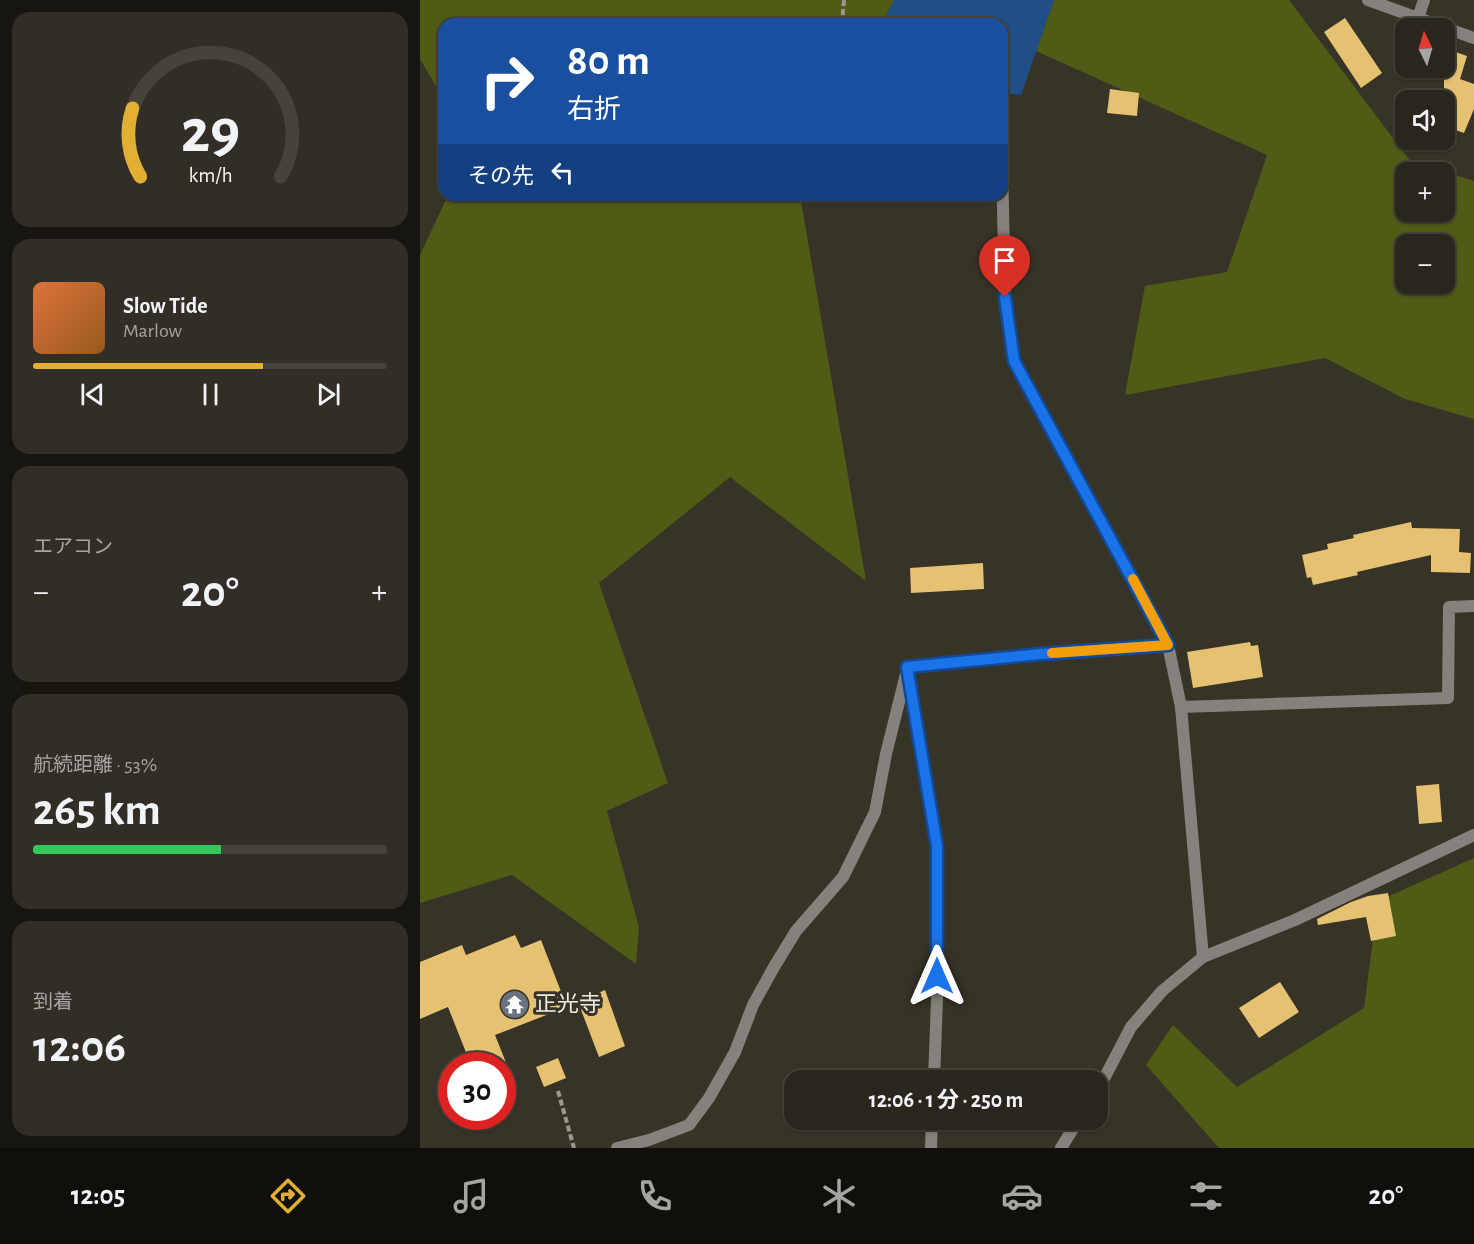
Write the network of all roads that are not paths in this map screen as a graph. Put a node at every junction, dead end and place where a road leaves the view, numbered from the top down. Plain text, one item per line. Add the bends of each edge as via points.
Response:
1 (1368, 0) edge
2 (1424, 0) edge
3 (1418, 18) joint
4 (1455, 31) edge
5 (1474, 38) edge
6 (1003, 201) edge
7 (1474, 606) edge
8 (1168, 645) junction
9 (907, 667) junction
10 (1181, 707) junction
11 (1474, 835) edge
12 (1203, 957) junction
13 (934, 1070) edge
14 (1108, 1071) edge
15 (932, 1130) edge
16 (1072, 1130) edge
17 (617, 1148) edge
18 (931, 1148) edge
19 (1061, 1148) edge

1 - 3 street
2 - 3 street
4 - 5 street
6 - 8 street via 1005,297 1014,361
7 - 10 street via 1449,607 1448,698
8 - 9 street
8 - 10 street
9 - 13 street via 937,846
9 - 17 street via 875,812 843,877 796,931 753,1005 735,1052 689,1125
10 - 12 street
11 - 12 street via 1295,920
12 - 14 street via 1162,991 1131,1027
15 - 18 street
16 - 19 street

